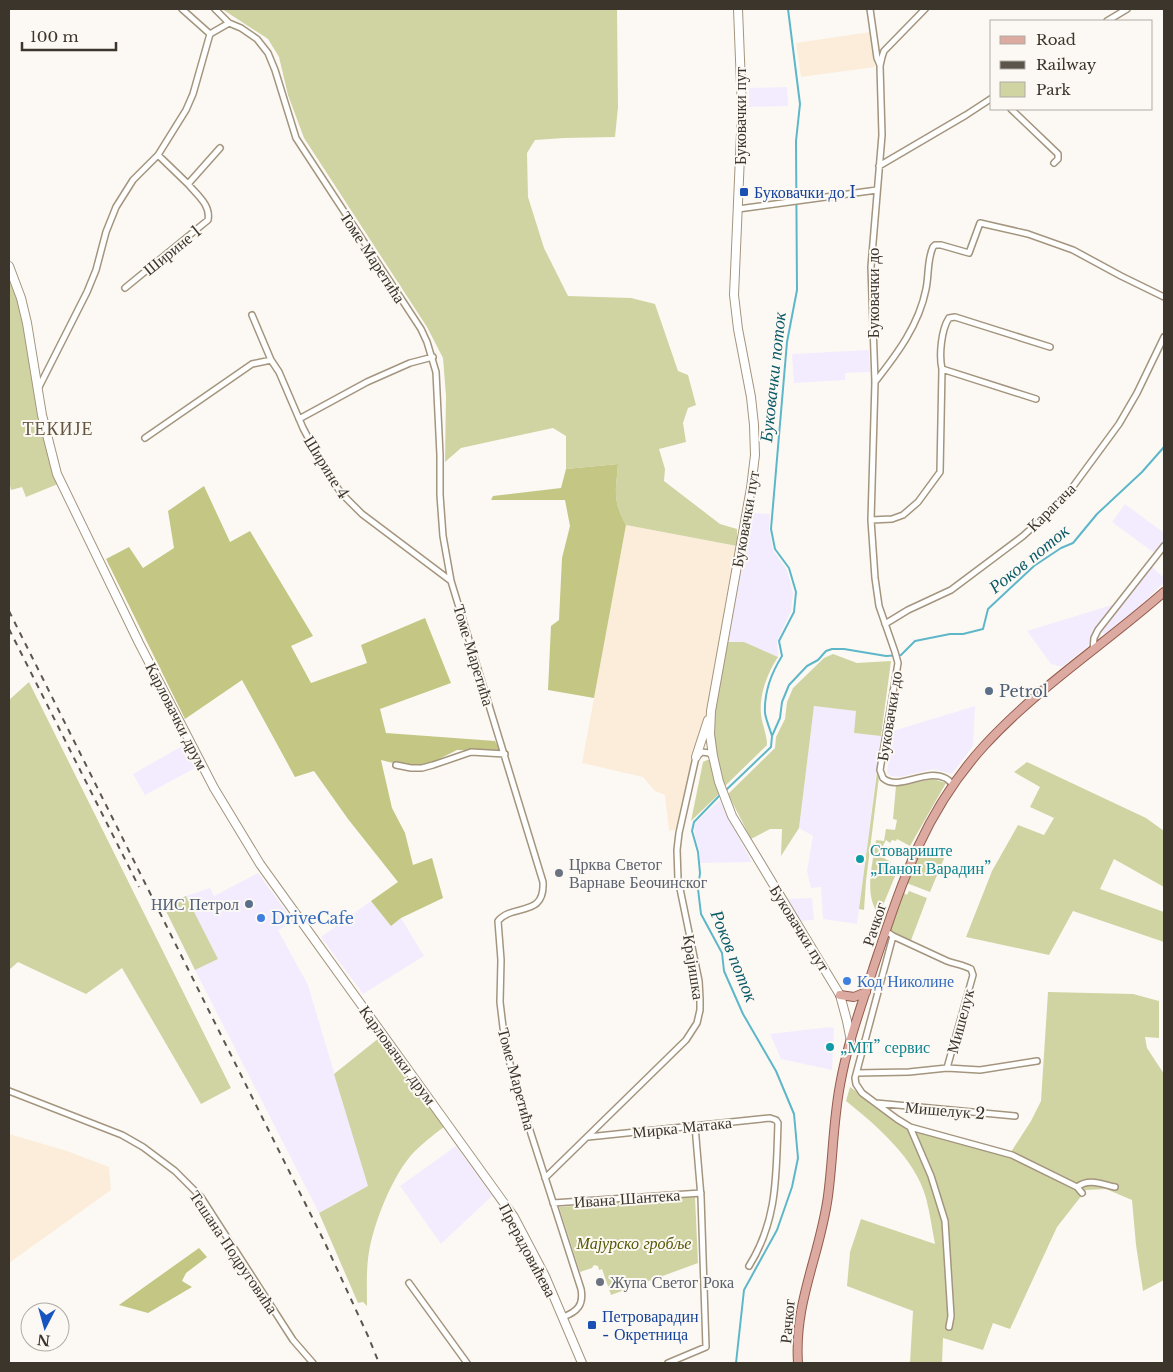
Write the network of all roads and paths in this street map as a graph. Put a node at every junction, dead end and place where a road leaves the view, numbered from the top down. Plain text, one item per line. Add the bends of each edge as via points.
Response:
1 (182, 9) edge
2 (215, 9) edge
3 (738, 9) edge
4 (870, 9) edge
5 (925, 9) edge
6 (1127, 9) edge
7 (1109, 20) edge
8 (229, 22) junction
9 (210, 34) junction
10 (880, 66) junction
11 (990, 99) edge
12 (1012, 110) edge
13 (220, 148) dead end
14 (158, 154) junction
15 (1054, 163) dead end
16 (879, 166) junction
17 (188, 184) junction
18 (876, 190) junction
19 (738, 209) junction
20 (9, 266) edge
21 (125, 288) dead end
22 (1164, 297) edge
23 (252, 315) dead end
24 (1164, 338) edge
25 (1050, 347) dead end
26 (433, 357) junction
27 (272, 360) junction
28 (942, 370) junction
29 (875, 382) junction
30 (38, 389) junction
31 (1036, 399) dead end
32 (299, 419) junction
33 (145, 438) dead end
34 (871, 520) junction
35 (1164, 546) edge
36 (451, 581) junction
37 (1164, 592) edge
38 (885, 624) junction
39 (1093, 650) junction
40 (711, 711) junction
41 (505, 754) junction
42 (696, 756) junction
43 (713, 756) junction
44 (396, 765) dead end
45 (954, 785) junction
46 (886, 931) junction
47 (893, 936) junction
48 (866, 992) junction
49 (840, 995) junction
50 (850, 1041) junction
51 (1037, 1062) dead end
52 (947, 1068) junction
53 (857, 1072) junction
54 (9, 1091) edge
55 (876, 1103) junction
56 (1015, 1116) dead end
57 (695, 1126) junction
58 (910, 1127) junction
59 (588, 1137) junction
60 (462, 1144) joint
61 (545, 1178) junction
62 (1077, 1186) junction
63 (1115, 1187) dead end
64 (701, 1193) junction
65 (1082, 1193) dead end
66 (553, 1203) junction
67 (750, 1266) dead end
68 (408, 1283) dead end
69 (562, 1317) junction
70 (950, 1327) dead end
71 (313, 1363) edge
72 (467, 1363) edge
73 (582, 1363) edge
74 (668, 1363) edge
75 (798, 1363) edge

1 - 9 street
2 - 8 street, Томе Маретића
3 - 19 main road, Буковачки пут via 742,110
4 - 10 street, Буковачки до
5 - 10 street via 884,51
6 - 7 street
8 - 9 street
8 - 26 street, Томе Маретића via 252,36 268,53 296,138 421,329
9 - 14 street via 193,94
10 - 16 street, Буковачки до via 882,135
11 - 16 street
12 - 15 street via 1058,154
13 - 17 street
14 - 17 street
14 - 30 street via 133,180 116,207 88,292
16 - 18 street, Буковачки до
17 - 21 street, Ширине 1 via 208,207 208,220
18 - 19 street
18 - 29 street, Буковачки до via 871,267
19 - 40 main road, Буковачки пут via 735,302 751,397 756,455
20 - 30 main road, Карловачки друм via 27,323
22 - 29 street via 1073,250 1028,234 980,223 969,253 940,245 933,247 926,290 914,323
23 - 27 street, Ширине 4
24 - 38 street, Карагача via 1119,424 1057,505 951,590
25 - 28 street via 951,317 944,332 940,358
26 - 32 street via 410,363 367,382
26 - 36 street, Томе Маретића via 437,382 443,536
27 - 32 street, Ширине 4
27 - 33 street via 252,364
28 - 31 street
28 - 34 street via 940,472 904,515
29 - 34 street, Буковачки до
30 - 60 main road, Карловачки друм via 61,483 214,788 260,864
32 - 36 street, Ширине 4 via 328,474 347,501
34 - 38 street, Буковачки до via 875,583
35 - 39 street via 1098,630
36 - 41 street, Томе Маретића
37 - 39 main road, Рачког
38 - 45 street, Буковачки до via 898,663 880,770 883,778 895,783 936,775
39 - 45 main road, Рачког via 1013,717 982,748
40 - 42 main road
40 - 43 main road, Буковачки пут
41 - 44 street via 471,752 422,768
41 - 61 street, Томе Маретића via 544,887 536,904 498,920 500,1002 516,1087
42 - 43 street via 702,752
42 - 59 street, Крајишка via 677,857 678,879 699,981 699,1018 686,1040
43 - 49 main road, Буковачки пут via 723,793 741,832
45 - 46 main road, Рачког via 920,841
46 - 47 street
46 - 48 main road, Рачког
47 - 52 street, Мишелук via 947,961 971,968 973,975
47 - 53 street
48 - 49 main road via 854,997
48 - 50 main road, Рачког
49 - 50 main road, Буковачки пут
50 - 75 main road, Рачког via 838,1095 826,1210 800,1308
51 - 52 street via 980,1070
52 - 53 street
53 - 55 street via 858,1088
54 - 71 street, Тешана Подруговића via 86,1120 144,1147 190,1184 207,1205 293,1340
55 - 56 street, Мишелук 2
55 - 58 street
57 - 59 street, Мирка Матака
57 - 64 street
57 - 67 street, Мирка Матака via 770,1118 778,1123 776,1194 772,1215
58 - 62 street via 1012,1155
58 - 70 street via 931,1176 945,1221
59 - 61 street, Крајишка
60 - 69 main road, Прерадовићева via 518,1224
61 - 66 street, Томе Маретића
62 - 63 street via 1090,1181
62 - 65 street
64 - 66 street, Ивана Шантека
64 - 74 street via 706,1347
66 - 69 street, Томе Маретића via 582,1297 574,1313
68 - 72 street
69 - 73 main road, Прерадовићева

